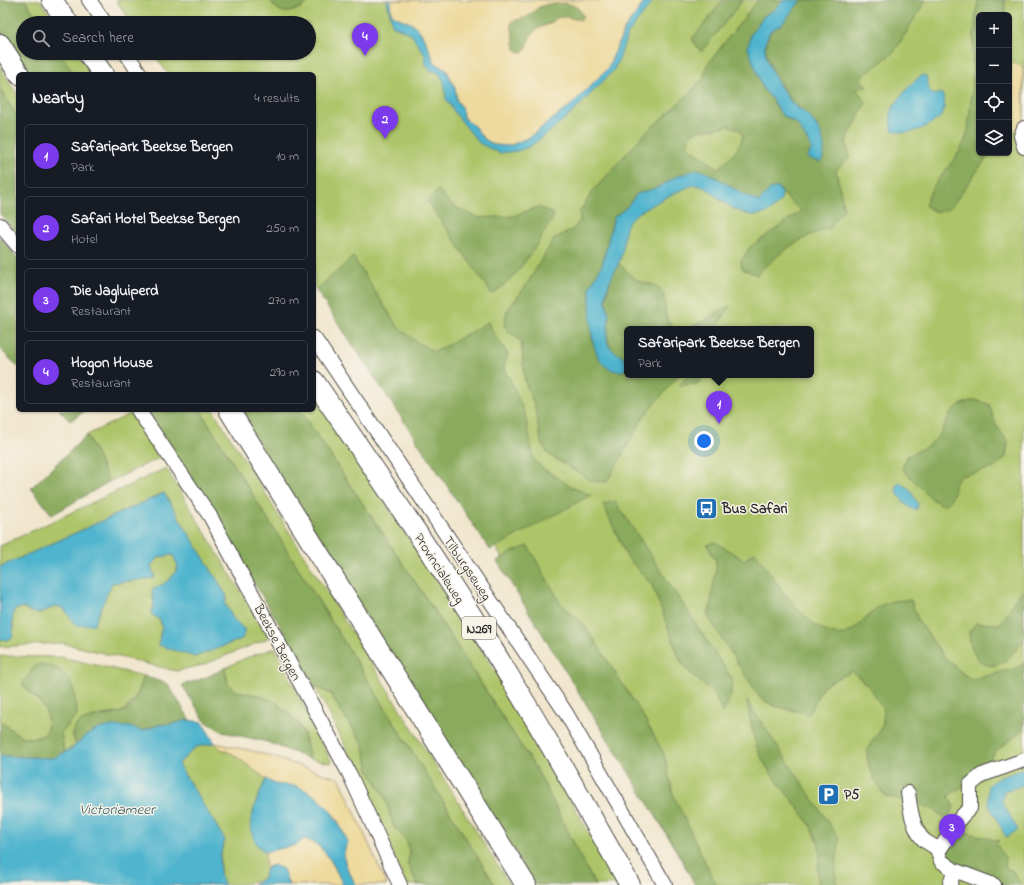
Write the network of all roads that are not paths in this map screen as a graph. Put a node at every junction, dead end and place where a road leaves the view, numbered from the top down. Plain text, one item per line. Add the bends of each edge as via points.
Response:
1 (52, 0) edge
2 (89, 0) edge
3 (63, 16) edge
4 (100, 16) edge
5 (0, 44) edge
6 (93, 60) edge
7 (131, 60) edge
8 (18, 72) edge
9 (102, 72) edge
10 (139, 72) edge
11 (1024, 128) edge
12 (1024, 147) edge
13 (0, 225) edge
14 (16, 244) edge
15 (316, 341) edge
16 (316, 384) edge
17 (139, 412) edge
18 (230, 412) edge
19 (1024, 760) edge
20 (908, 793) dead end
21 (939, 850) junction
22 (954, 870) junction
23 (400, 885) edge
24 (526, 885) edge
25 (630, 885) edge
26 (665, 885) edge
27 (950, 885) edge
28 (994, 885) edge

1 - 3 highway
2 - 4 street
5 - 8 highway
6 - 9 highway
7 - 10 street
11 - 12 street via 1021,136
13 - 14 street
15 - 26 street, Tilburgseweg via 566,713
16 - 25 highway, Provincialeweg / N269 via 413,525 482,633 549,742
17 - 23 street, Beekse Bergen via 210,516 350,775
18 - 24 highway
19 - 21 street via 982,775 970,785 970,808
20 - 21 street via 911,814 916,826 924,840
21 - 22 street via 941,861
22 - 27 street
22 - 28 street

